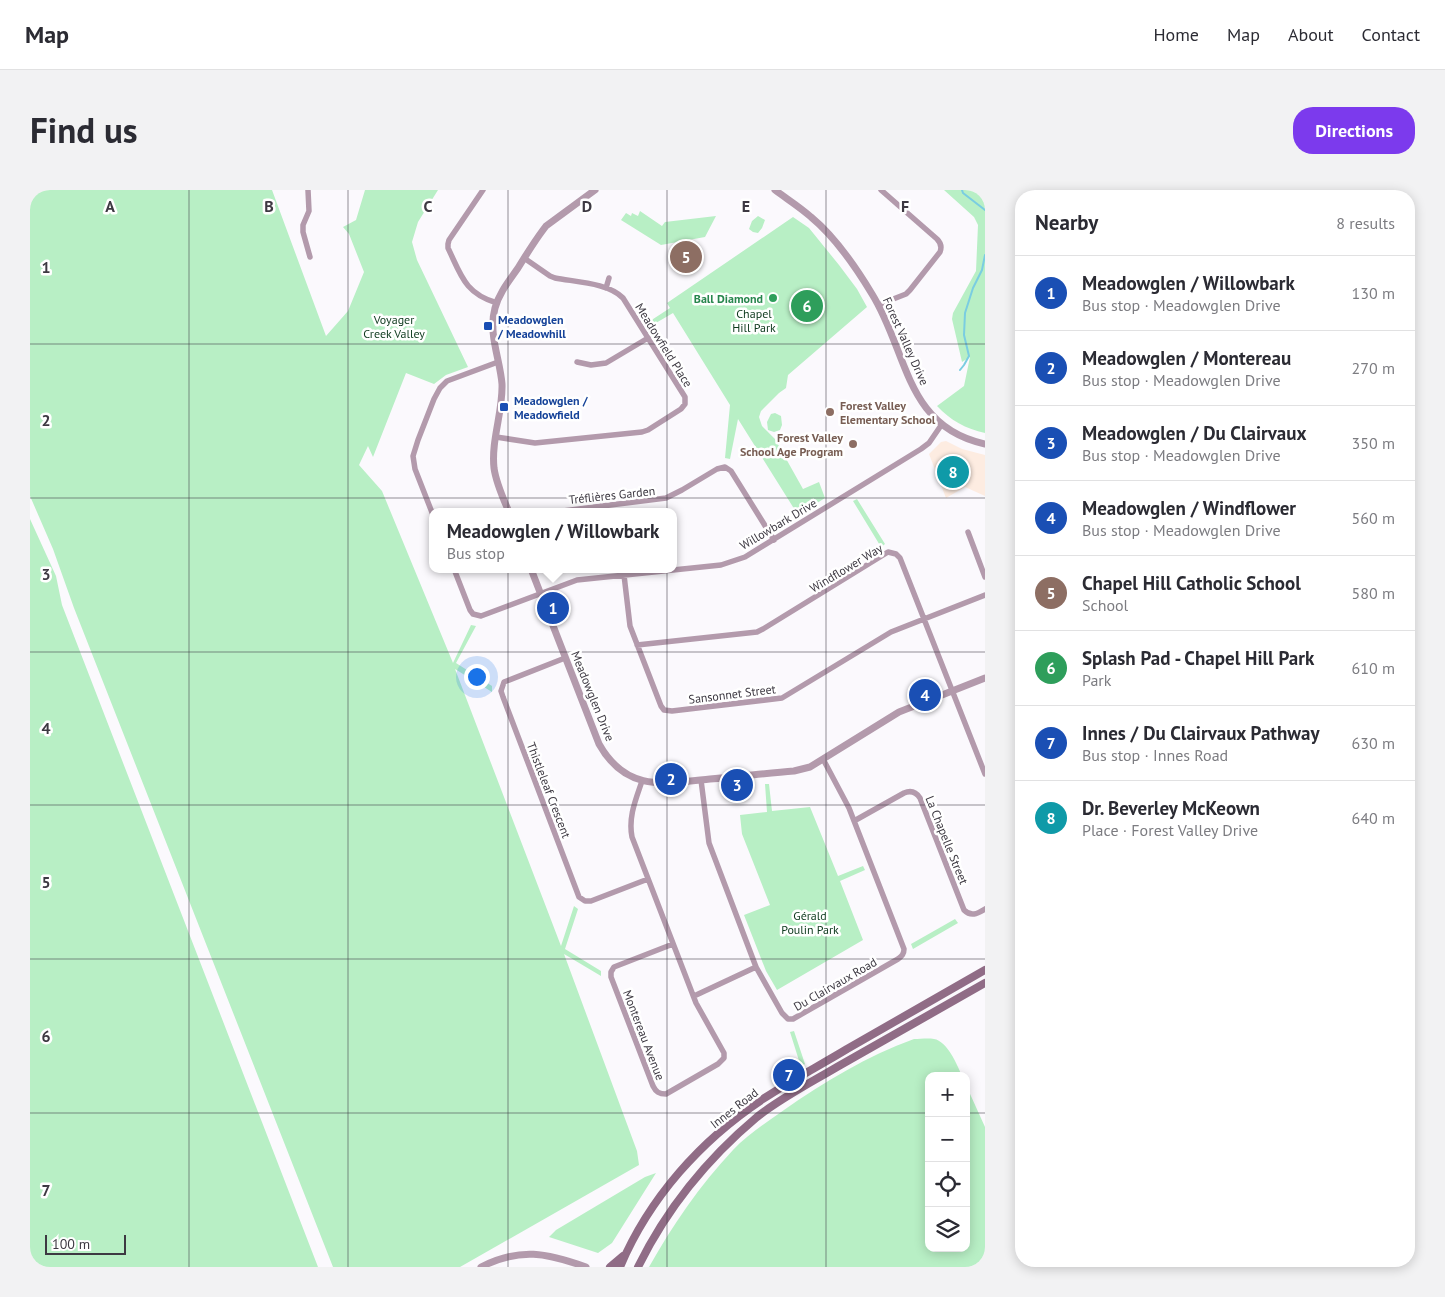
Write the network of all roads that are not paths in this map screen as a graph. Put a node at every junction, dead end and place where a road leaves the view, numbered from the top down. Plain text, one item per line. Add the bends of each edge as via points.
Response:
1 (308, 190) edge
2 (483, 190) edge
3 (595, 190) edge
4 (774, 190) edge
5 (882, 190) edge
6 (310, 257) dead end
7 (524, 258) junction
8 (609, 278) dead end
9 (606, 288) junction
10 (497, 303) junction
11 (878, 305) junction
12 (648, 338) junction
13 (498, 362) junction
14 (577, 362) dead end
15 (942, 424) junction
16 (496, 437) junction
17 (985, 444) edge
18 (430, 508) edge
19 (507, 508) edge
20 (587, 508) edge
21 (968, 532) dead end
22 (774, 540) junction
23 (677, 569) edge
24 (456, 573) edge
25 (532, 573) edge
26 (642, 573) edge
27 (624, 575) junction
28 (985, 576) edge
29 (540, 593) junction
30 (985, 594) edge
31 (924, 619) junction
32 (637, 645) junction
33 (565, 658) junction
34 (985, 678) edge
35 (952, 691) junction
36 (824, 759) junction
37 (983, 762) edge
38 (985, 774) edge
39 (642, 780) junction
40 (701, 780) junction
41 (854, 821) junction
42 (648, 879) junction
43 (985, 910) edge
44 (673, 944) junction
45 (756, 967) junction
46 (985, 970) edge
47 (985, 983) edge
48 (694, 996) junction
49 (626, 1253) junction
50 (481, 1267) edge
51 (586, 1267) edge
52 (610, 1267) edge
53 (620, 1267) edge
54 (638, 1267) edge

1 - 6 street via 309,211 303,232
2 - 10 street via 449,240 448,248 468,287
3 - 7 street via 546,226
4 - 11 street, Forest Valley Drive via 819,224 852,262
5 - 11 street via 937,239 941,248 906,294
7 - 9 street, Meadowfield Place via 550,276
7 - 10 street
8 - 9 street
9 - 12 street, Meadowfield Place via 623,298
10 - 13 street via 493,330
11 - 15 street, Forest Valley Drive via 917,395
12 - 14 street via 606,363 591,365
12 - 16 street, Meadowfield Place via 685,397 681,409 642,432 535,443
13 - 16 street via 502,392
13 - 18 street via 447,382 434,400 413,456
15 - 17 street, Forest Valley Drive via 959,436
15 - 22 street, Willowbark Drive via 925,446
16 - 19 street via 494,469
20 - 22 street, Tréflières Garden via 666,498 717,469 725,468 731,471
21 - 28 street
22 - 23 street, Willowbark Drive via 745,557 721,564
24 - 29 street, Willowbark Drive via 470,610 477,616
25 - 29 street, Meadowglen Drive
26 - 27 street, Willowbark Drive
27 - 29 street, Willowbark Drive via 577,580
27 - 32 street, Sansonnet Street via 629,619
29 - 33 street, Meadowglen Drive
30 - 31 street, Sansonnet Street
31 - 32 street, Sansonnet Street via 892,632 782,698 672,711 661,706
31 - 32 street, Windflower Way via 900,558 888,552 757,632
31 - 35 street, Windflower Way
33 - 39 street, Meadowglen Drive via 602,750 624,772
33 - 42 street, Thistleleaf Crescent via 504,682 501,686 503,697 579,896 591,901
34 - 35 street, Meadowglen Drive
35 - 36 street, Meadowglen Drive via 899,712
35 - 37 street, Windflower Way
36 - 40 street, Meadowglen Drive via 794,771
36 - 41 street, Du Clairvaux Road
37 - 38 street, Windflower Way
39 - 40 street, Meadowglen Drive via 660,784
39 - 42 street, Montereau Avenue via 630,824
40 - 45 street, Du Clairvaux Road via 709,843
41 - 43 street, La Chapelle Street via 907,792 917,794 964,910 974,915
41 - 45 street, Du Clairvaux Road via 904,948 902,956 792,1020 782,1013
42 - 44 street, Montereau Avenue
44 - 48 street, Montereau Avenue
44 - 48 street, Montereau Avenue via 614,966 610,972 658,1093 666,1094 724,1058 723,1050
45 - 48 street
46 - 49 main road, Innes Road via 809,1071 738,1117 671,1181
47 - 54 main road, Innes Road via 759,1116 711,1160 683,1193 666,1216
49 - 52 main road
49 - 53 main road, Innes Road
50 - 51 street via 502,1258 525,1254 543,1254

